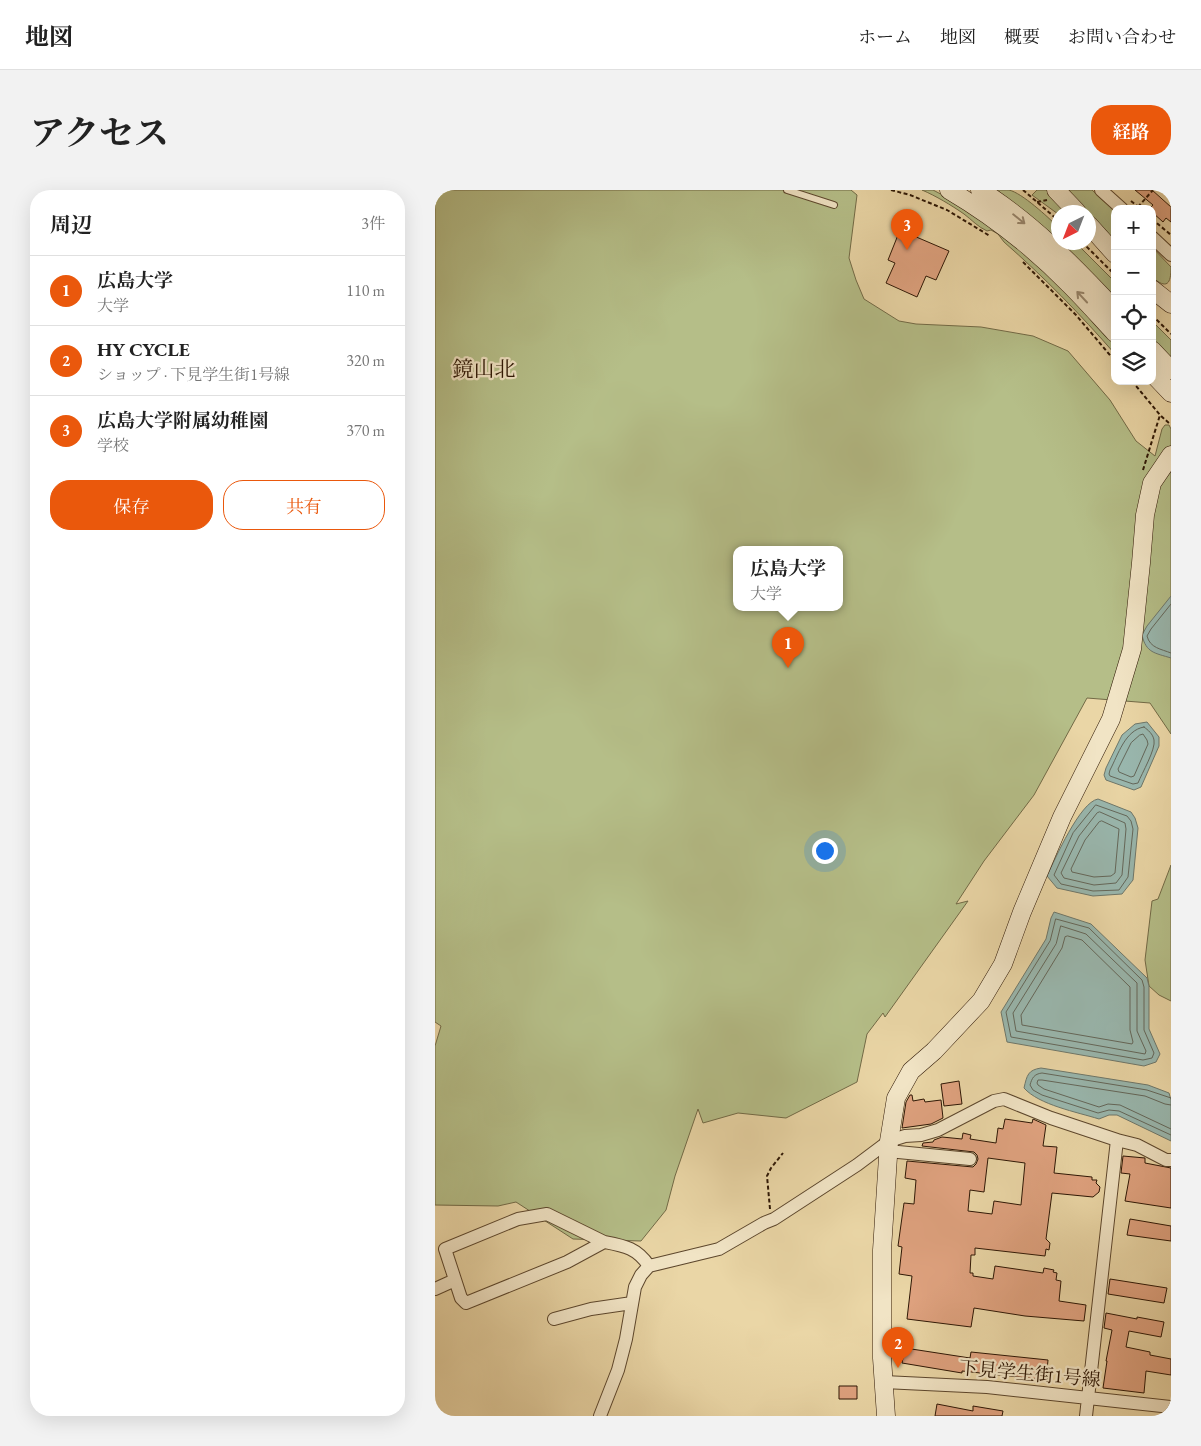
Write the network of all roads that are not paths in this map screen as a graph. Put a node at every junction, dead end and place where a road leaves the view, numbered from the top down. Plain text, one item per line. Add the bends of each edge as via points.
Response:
1 (787, 190) edge
2 (949, 190) edge
3 (980, 190) edge
4 (1056, 190) edge
5 (1101, 190) edge
6 (833, 205) dead end
7 (1070, 205) edge
8 (1118, 205) edge
9 (1096, 233) edge
10 (1156, 241) edge
11 (1111, 250) edge
12 (1171, 255) edge
13 (1156, 291) edge
14 (1171, 304) edge
15 (1111, 306) edge
16 (1111, 329) edge
17 (1156, 354) edge
18 (1171, 370) edge
19 (1156, 378) edge
20 (1171, 393) edge
21 (1171, 455) edge
22 (1117, 1140) junction
23 (888, 1146) junction
24 (970, 1159) dead end
25 (1171, 1160) edge
26 (604, 1242) junction
27 (440, 1252) edge
28 (649, 1266) junction
29 (455, 1280) junction
30 (435, 1289) edge
31 (632, 1303) junction
32 (554, 1319) dead end
33 (884, 1382) junction
34 (1089, 1397) junction
35 (1171, 1407) edge
36 (600, 1416) edge
37 (886, 1416) edge
38 (1086, 1416) edge

1 - 6 lane
16 -> 2 street via 1025,243
3 -> 15 street via 1046,241
4 - 7 street
5 - 8 street
9 - 11 street
10 - 12 street
13 - 14 street
17 - 18 street
19 - 20 street
21 - 23 street via 1152,483 1145,514 1132,649 1111,718 1062,817 1003,964 981,1001 911,1071 896,1098
22 - 23 street via 1004,1099 938,1130 905,1136
22 - 25 street
22 - 34 street
23 - 24 street
23 - 28 street via 770,1221 719,1249
23 - 33 street via 882,1250
26 - 27 street via 547,1214 518,1219
26 - 28 street via 626,1246
26 - 29 street via 567,1262 466,1303
27 - 29 street
28 - 31 street via 635,1287
29 - 30 street
31 - 32 street
31 - 36 street via 617,1370
33 - 34 street, 下見学生街1号線 via 987,1387
33 - 37 street
34 - 35 street, 下見学生街1号線
34 - 38 street

